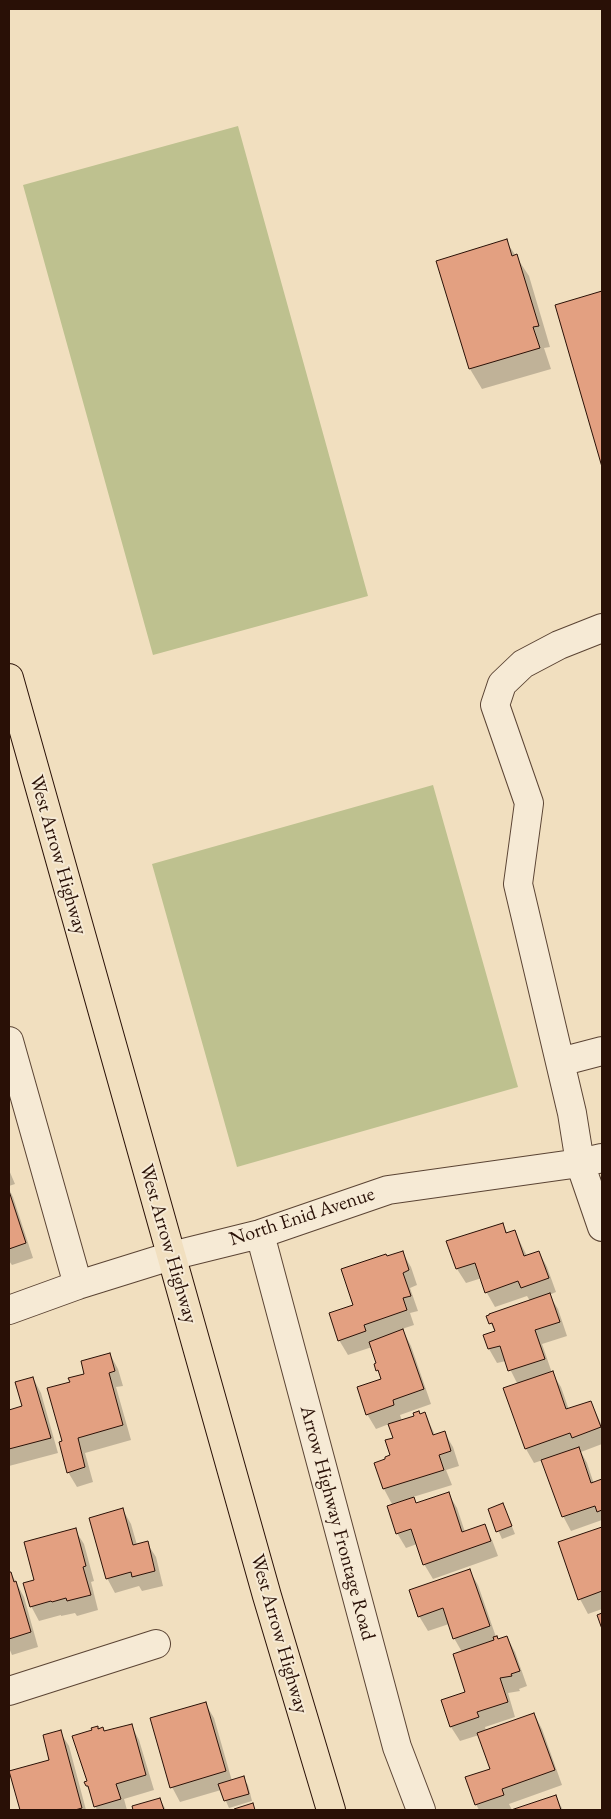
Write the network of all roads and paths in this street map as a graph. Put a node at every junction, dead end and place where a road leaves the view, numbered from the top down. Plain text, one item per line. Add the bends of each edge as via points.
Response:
1 (602, 628) edge
2 (9, 678) edge
3 (9, 1041) edge
4 (602, 1051) edge
5 (560, 1062) junction
6 (591, 1161) edge
7 (602, 1227) edge
8 (260, 1234) junction
9 (171, 1256) junction
10 (78, 1285) junction
11 (9, 1310) edge
12 (156, 1644) dead end
13 (9, 1691) edge
14 (331, 1810) edge
15 (421, 1810) edge

1 - 5 street via 523,664 502,684 495,705 529,803 518,884
2 - 9 main road, West Arrow Highway
3 - 10 street
4 - 5 street
5 - 6 street via 572,1113
6 - 7 street
6 - 8 street, North Enid Avenue via 388,1190
8 - 9 street, North Enid Avenue
8 - 15 street, Arrow Highway Frontage Road via 397,1747
9 - 10 street, North Enid Avenue
9 - 14 main road, West Arrow Highway
10 - 11 street, North Enid Avenue
12 - 13 street

